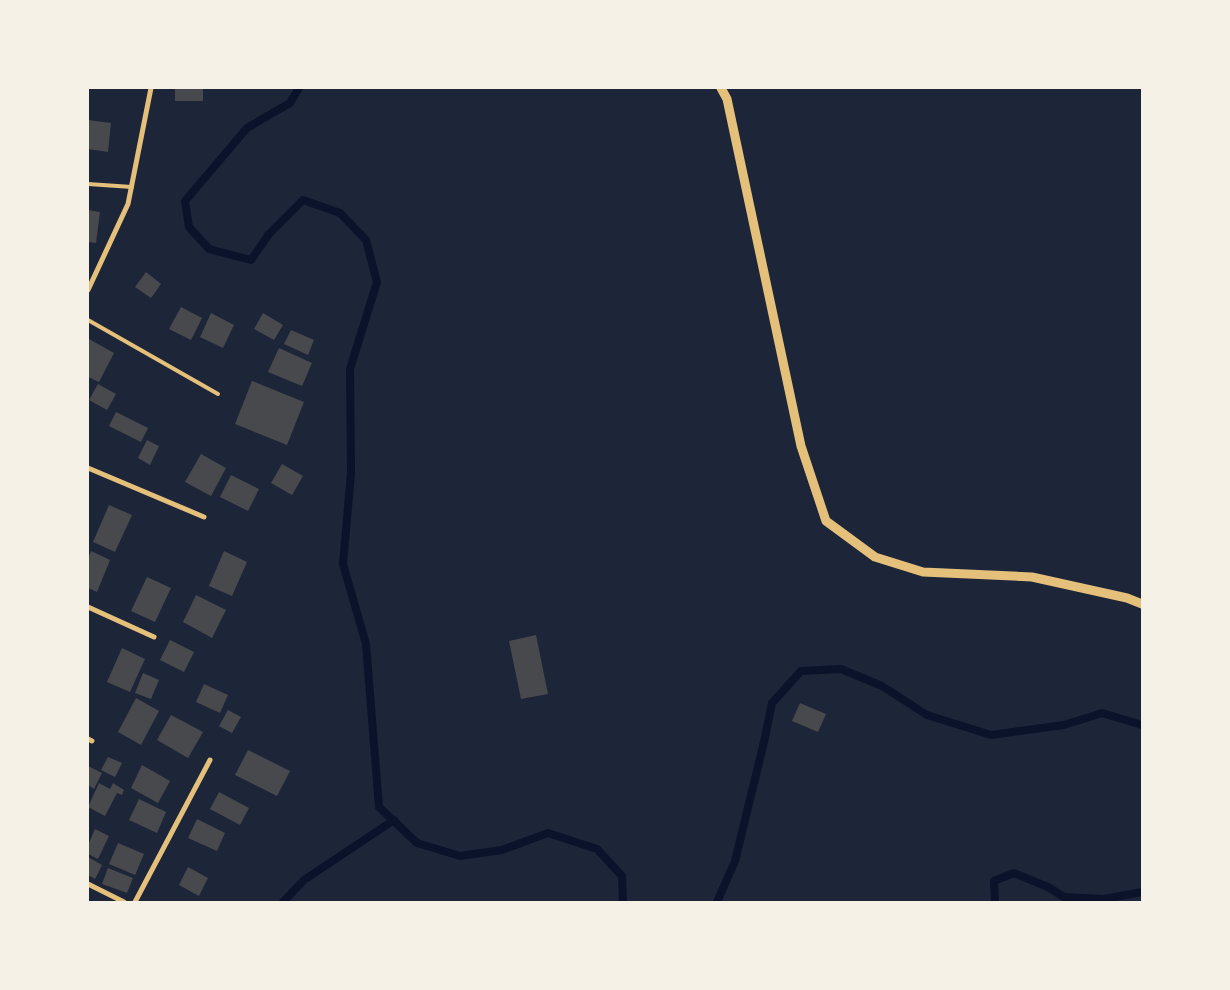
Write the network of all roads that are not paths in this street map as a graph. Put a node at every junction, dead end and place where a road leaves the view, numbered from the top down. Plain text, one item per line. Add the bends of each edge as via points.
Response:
1 (151, 88) edge
2 (721, 88) edge
3 (88, 184) edge
4 (132, 187) junction
5 (88, 290) edge
6 (88, 320) edge
7 (218, 394) dead end
8 (88, 468) edge
9 (204, 517) dead end
10 (1142, 604) edge
11 (88, 607) edge
12 (154, 637) dead end
13 (210, 760) dead end
14 (88, 884) edge
15 (124, 902) edge
16 (135, 902) edge

1 - 4 street
2 - 10 street via 727,99 801,446 826,521 875,558 923,572 1032,577
3 - 4 lane
4 - 5 street via 128,204
6 - 7 lane
8 - 9 street
11 - 12 street
13 - 16 street
14 - 15 street

